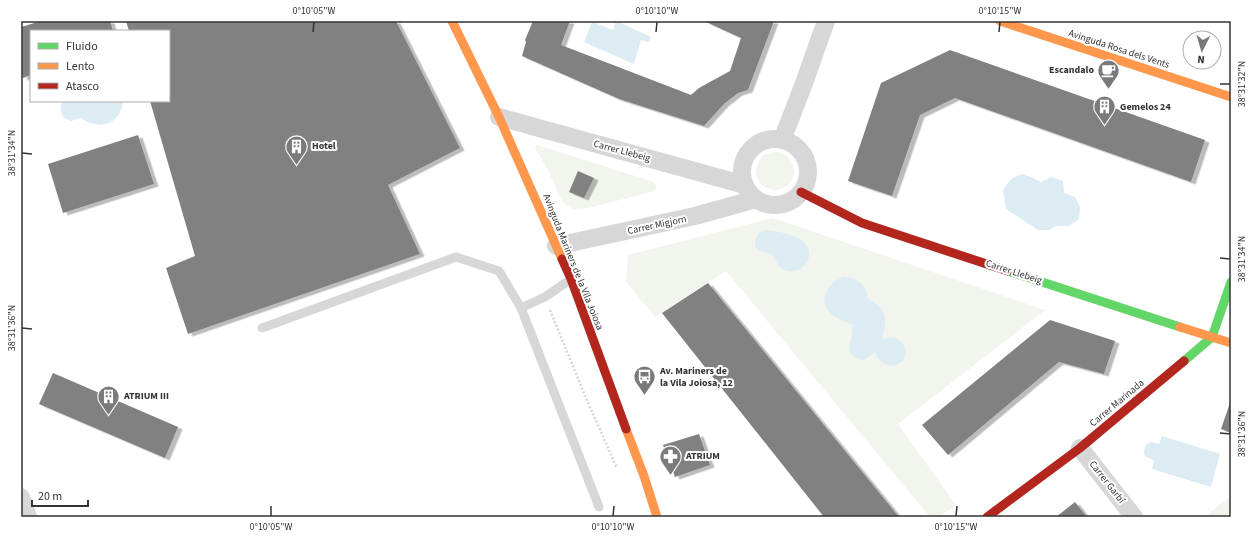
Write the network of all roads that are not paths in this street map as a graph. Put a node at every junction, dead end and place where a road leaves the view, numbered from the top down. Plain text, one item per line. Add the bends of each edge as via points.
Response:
1 (452, 21) edge
2 (826, 21) edge
3 (1000, 21) edge
4 (1231, 98) edge
5 (499, 117) junction
6 (782, 140) junction
7 (745, 185) junction
8 (801, 192) junction
9 (756, 199) junction
10 (556, 246) junction
11 (571, 280) junction
12 (1231, 282) edge
13 (522, 308) junction
14 (262, 328) dead end
15 (1212, 337) junction
16 (1231, 343) edge
17 (1080, 448) junction
18 (21, 497) edge
19 (599, 507) dead end
20 (28, 517) edge
21 (657, 517) edge
22 (988, 517) edge
23 (1134, 517) edge

1 - 5 street, Avinguda Mariners de la Vila Joiosa
2 - 6 street
3 - 4 street, Avinguda Rosa dels Vents
5 - 7 street, Carrer Llebeig
5 - 10 street, Avinguda Mariners de la Vila Joiosa
6 - 7 street via 762,142 747,155 742,175
6 - 8 street via 792,144 806,160 808,171
7 - 9 street
8 - 9 street via 789,201 775,205
8 - 15 street, Carrer Llebeig via 862,223
9 - 10 street, Carrer Migjorn via 695,216
10 - 11 street, Avinguda Mariners de la Vila Joiosa
11 - 13 lane
11 - 21 street, Avinguda Mariners de la Vila Joiosa
12 - 15 street
13 - 14 lane via 499,271 456,257
13 - 19 lane
15 - 16 street, Carrer Llebeig
15 - 17 street, Carrer Marinada
17 - 22 street, Carrer Marinada
17 - 23 street, Carrer Garbí
18 - 20 street

